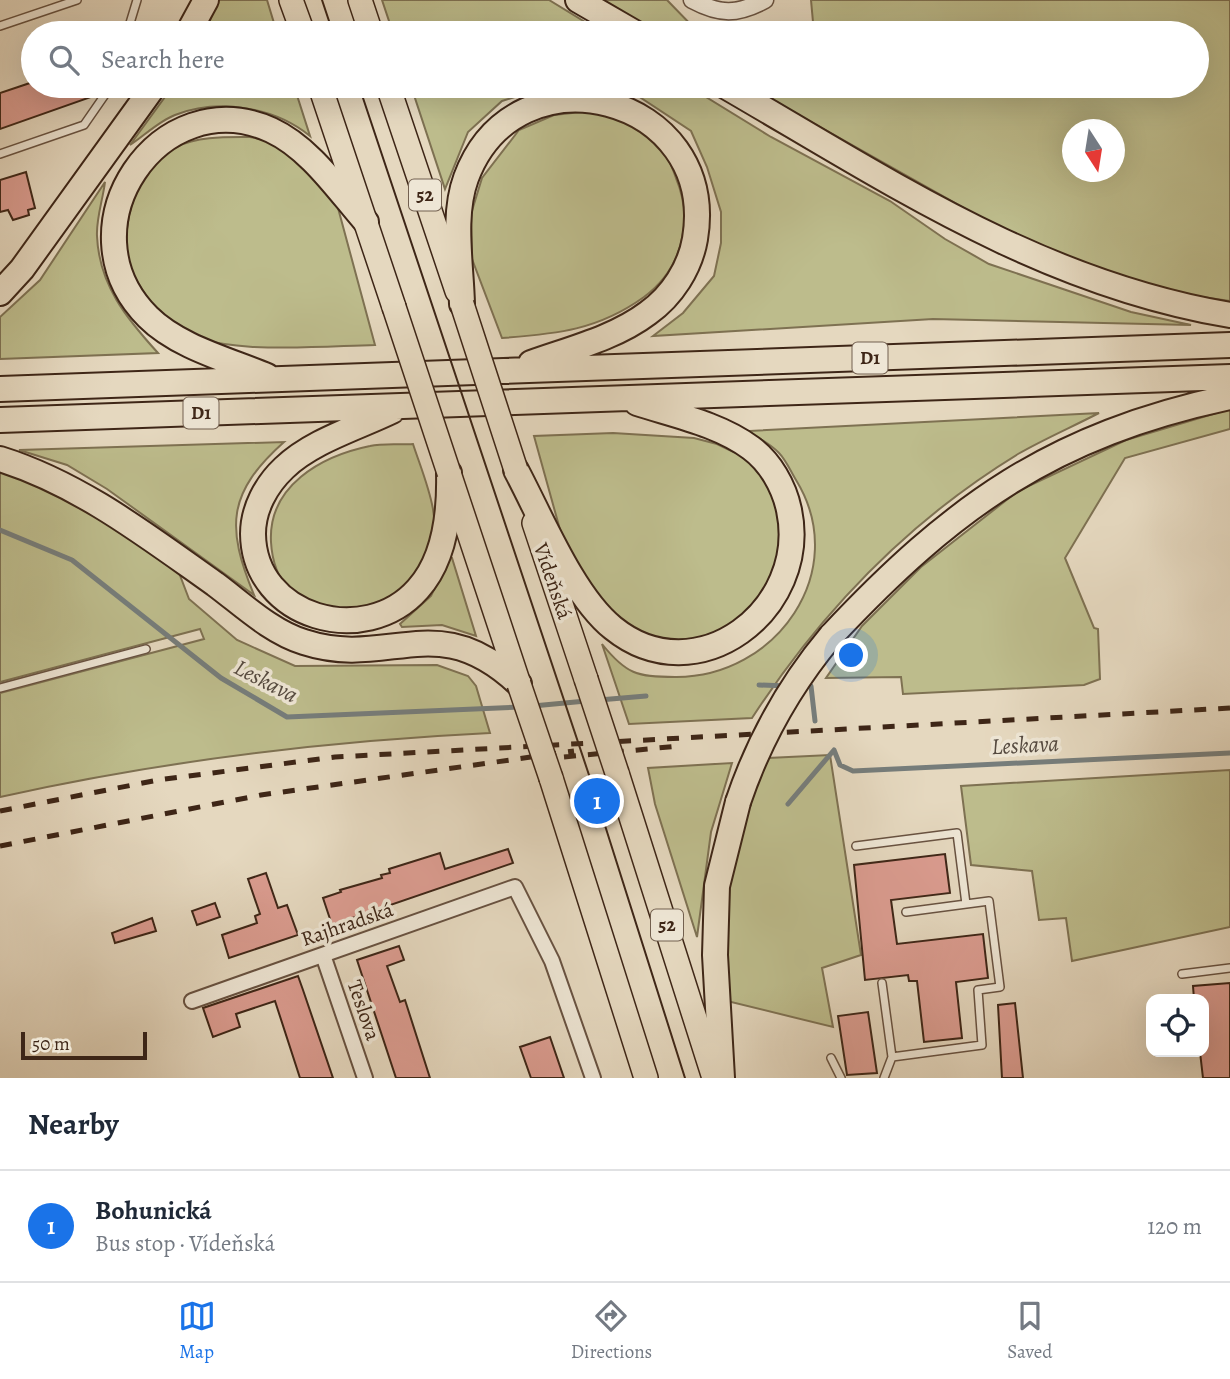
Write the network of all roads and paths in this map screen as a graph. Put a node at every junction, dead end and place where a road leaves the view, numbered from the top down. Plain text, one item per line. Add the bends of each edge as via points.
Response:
1 (77, 0) edge
2 (137, 0) edge
3 (206, 0) edge
4 (291, 0) edge
5 (360, 0) edge
6 (578, 0) edge
7 (692, 0) edge
8 (765, 0) edge
9 (131, 21) edge
10 (195, 21) edge
11 (299, 21) edge
12 (367, 21) edge
13 (614, 21) edge
14 (0, 26) edge
15 (103, 98) edge
16 (145, 98) edge
17 (324, 98) edge
18 (392, 98) edge
19 (746, 98) edge
20 (0, 154) edge
21 (366, 222) junction
22 (0, 293) edge
23 (461, 304) junction
24 (1230, 315) edge
25 (1230, 345) edge
26 (510, 371) junction
27 (1230, 377) edge
28 (274, 379) junction
29 (0, 389) edge
30 (1230, 397) edge
31 (623, 398) junction
32 (402, 407) junction
33 (0, 420) edge
34 (0, 459) edge
35 (516, 470) junction
36 (449, 473) junction
37 (146, 649) dead end
38 (519, 684) junction
39 (0, 688) edge
40 (856, 846) dead end
41 (966, 904) junction
42 (906, 912) dead end
43 (323, 955) junction
44 (1230, 968) edge
45 (1182, 974) dead end
46 (882, 983) dead end
47 (192, 1001) dead end
48 (892, 1057) junction
49 (831, 1058) dead end
50 (365, 1078) edge
51 (593, 1078) edge
52 (646, 1078) edge
53 (714, 1078) edge
54 (722, 1078) edge
55 (841, 1078) edge
56 (884, 1078) edge

1 - 14 lane
2 - 9 lane
3 - 10 highway
4 - 11 highway
5 - 12 highway
6 - 13 highway
7 - 8 street via 726,13
15 - 20 lane via 84,125
16 - 22 highway
17 - 21 highway
18 - 23 highway, Vídeňská / 52
19 - 24 highway via 1024,253 1111,288
21 - 28 highway via 294,144 244,122 204,124 179,133 147,155 130,176 115,211 114,245 120,272 136,303 175,337
21 - 36 highway, bridge
23 - 26 highway via 462,193 474,160 502,126 553,101 601,100 649,121 674,145 690,176 697,210 694,244 674,288 634,323
23 - 35 highway, Vídeňská / 52, bridge
25 - 26 highway, D1
26 - 28 highway, D1
27 - 31 highway, D1
28 - 29 highway, D1
30 - 54 highway, bridge via 1110,431 996,488 902,563 831,636 783,702 738,802 718,886 715,955
31 - 32 highway, D1
31 - 35 highway via 739,440 761,457 783,491 793,533 787,573 767,609 736,635 696,649 664,650 612,628 588,602
32 - 33 highway, D1
32 - 36 highway via 298,457 268,487 255,514 253,543 268,582 288,603 328,620 370,618 397,606 419,587 438,551 448,513
34 - 38 highway via 94,502 302,642 342,650 450,643 493,662
35 - 53 highway, Vídeňská / 52, bridge
36 - 38 highway
37 - 39 lane
38 - 52 highway, bridge
40 - 41 lane via 957,833
41 - 42 lane
41 - 48 lane via 989,901 1000,987 978,990 982,1045
43 - 47 street, Rajhradská
43 - 50 street, Teslova
43 - 51 street, Rajhradská via 515,887 552,961
44 - 45 lane
46 - 48 lane
48 - 56 lane
49 - 55 lane

